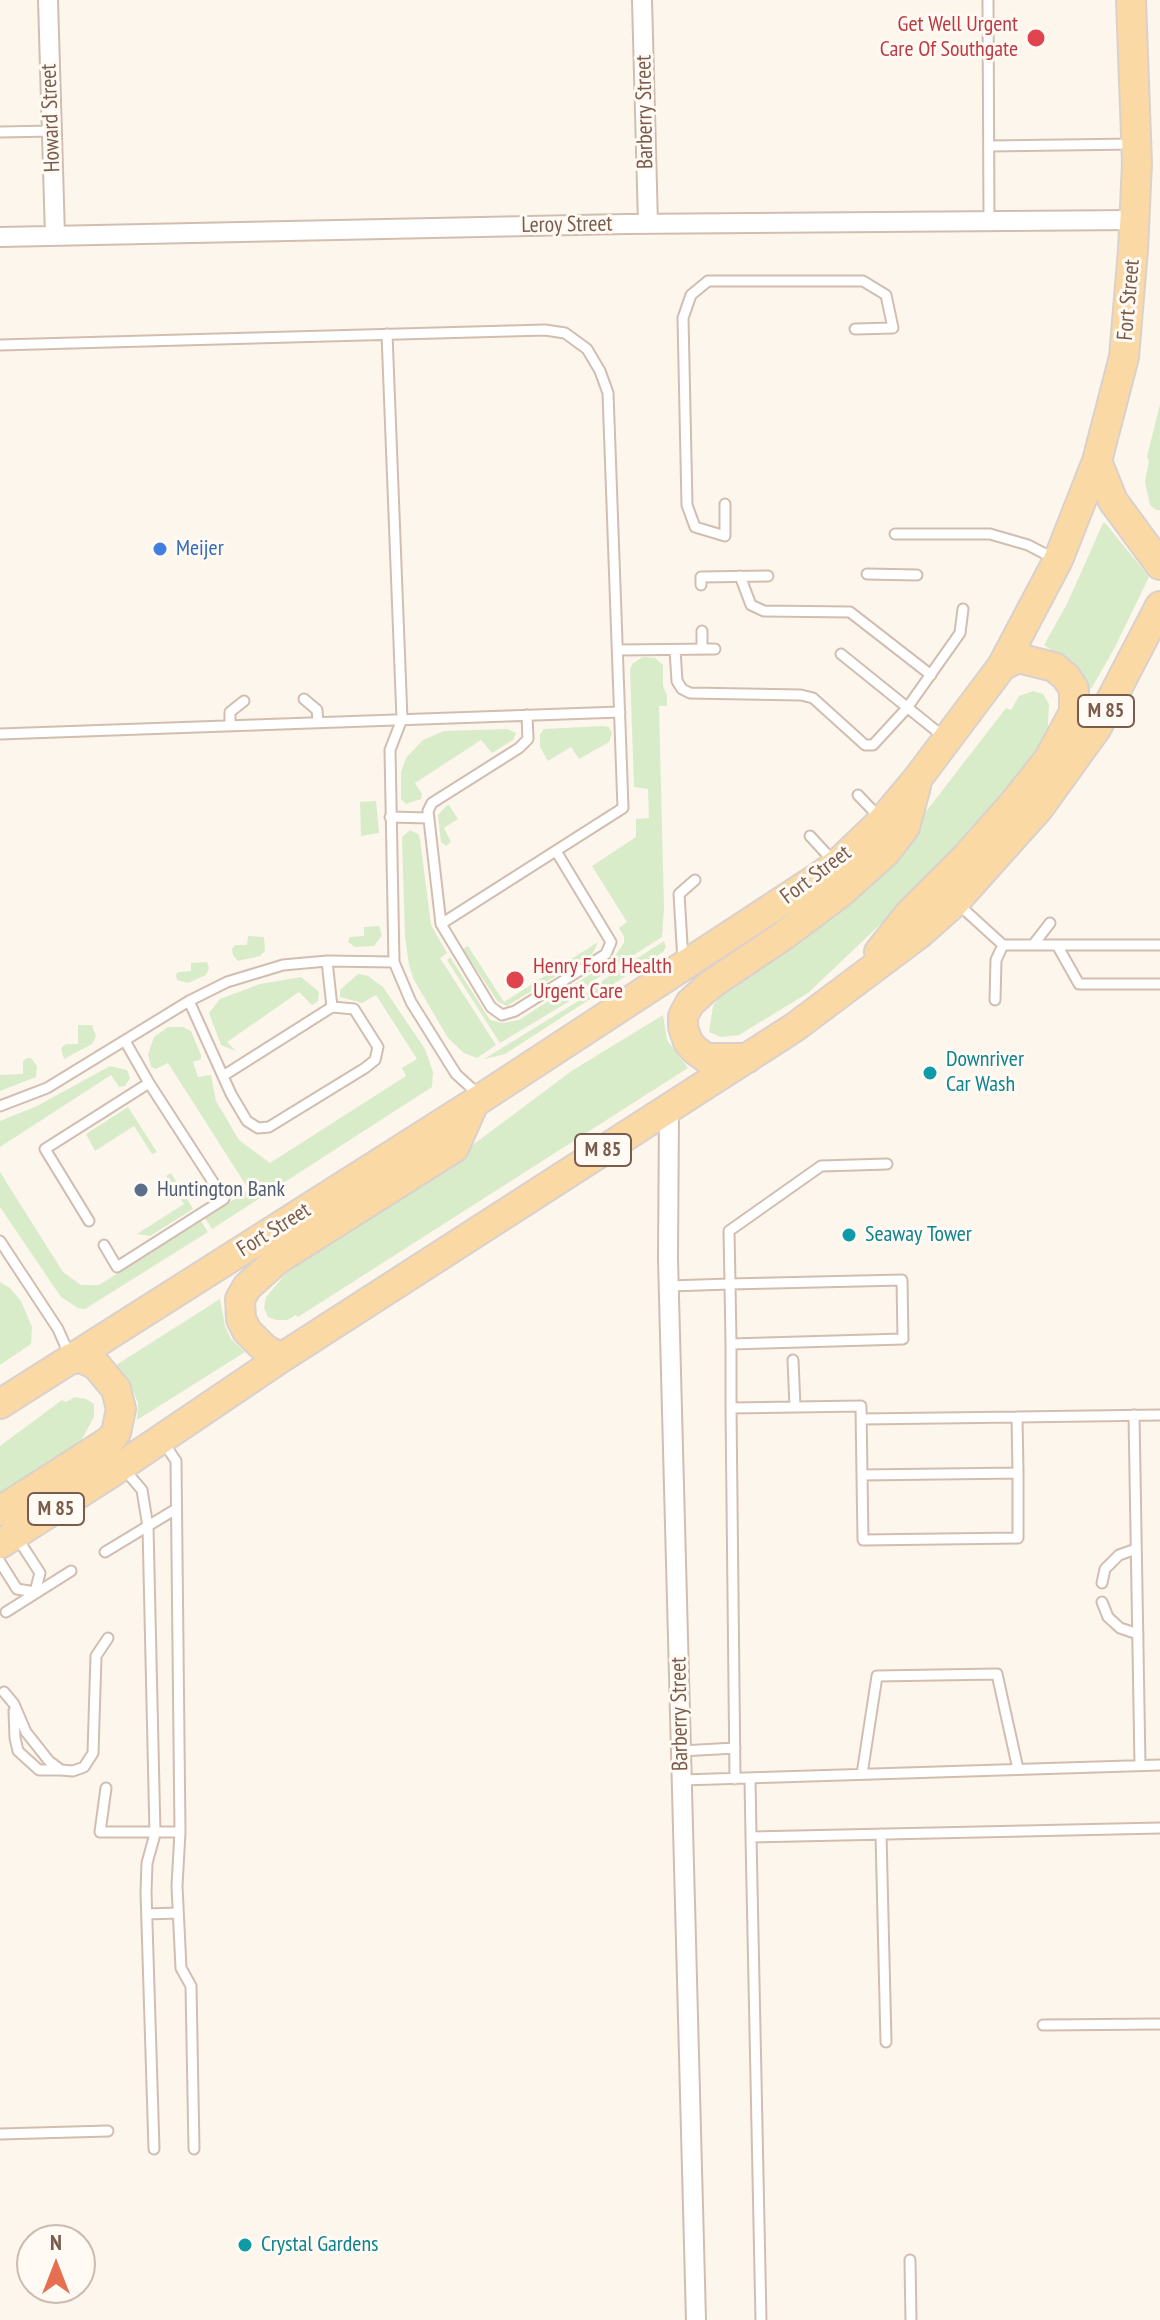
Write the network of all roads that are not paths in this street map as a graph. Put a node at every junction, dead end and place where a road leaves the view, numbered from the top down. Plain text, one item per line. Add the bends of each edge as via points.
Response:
1 (48, 0) edge
2 (642, 0) edge
3 (988, 0) edge
4 (1131, 0) edge
5 (52, 131) junction
6 (0, 132) edge
7 (1136, 144) junction
8 (989, 146) junction
9 (1134, 220) junction
10 (989, 221) junction
11 (648, 224) junction
12 (55, 236) junction
13 (0, 237) edge
14 (855, 329) dead end
15 (387, 334) junction
16 (0, 345) edge
17 (1097, 461) junction
18 (725, 504) dead end
19 (895, 534) dead end
20 (1058, 560) junction
21 (1160, 565) edge
22 (867, 574) dead end
23 (917, 575) dead end
24 (740, 576) junction
25 (768, 576) dead end
26 (701, 585) dead end
27 (1160, 606) edge
28 (963, 609) dead end
29 (702, 631) dead end
30 (702, 649) junction
31 (715, 649) dead end
32 (618, 650) junction
33 (675, 650) junction
34 (841, 654) dead end
35 (1002, 666) junction
36 (931, 675) junction
37 (304, 699) dead end
38 (244, 701) dead end
39 (907, 708) junction
40 (620, 712) junction
41 (527, 715) junction
42 (402, 719) junction
43 (318, 722) junction
44 (230, 726) junction
45 (0, 734) edge
46 (948, 740) junction
47 (918, 778) junction
48 (858, 795) dead end
49 (390, 817) junction
50 (428, 818) junction
51 (882, 821) junction
52 (810, 836) dead end
53 (556, 851) junction
54 (837, 864) junction
55 (695, 880) dead end
56 (955, 902) junction
57 (1050, 923) dead end
58 (441, 924) junction
59 (1003, 945) junction
60 (1033, 945) junction
61 (1057, 945) junction
62 (1160, 945) edge
63 (327, 961) junction
64 (394, 962) junction
65 (683, 967) junction
66 (856, 981) junction
67 (1160, 984) edge
68 (995, 1000) dead end
69 (189, 1001) junction
70 (332, 1007) junction
71 (125, 1041) junction
72 (748, 1058) junction
73 (223, 1076) junction
74 (149, 1083) junction
75 (478, 1100) junction
76 (0, 1106) edge
77 (669, 1109) junction
78 (887, 1164) dead end
79 (89, 1221) dead end
80 (0, 1241) edge
81 (104, 1245) dead end
82 (3, 1253) edge
83 (730, 1284) junction
84 (669, 1286) junction
85 (731, 1344) junction
86 (71, 1358) junction
87 (281, 1358) junction
88 (793, 1360) dead end
89 (0, 1404) edge
90 (795, 1407) junction
91 (731, 1408) junction
92 (1134, 1415) junction
93 (1160, 1415) edge
94 (1017, 1417) junction
95 (862, 1419) junction
96 (161, 1440) junction
97 (122, 1466) junction
98 (1018, 1473) junction
99 (862, 1475) junction
100 (176, 1509) junction
101 (148, 1527) junction
102 (5, 1530) edge
103 (1136, 1549) junction
104 (105, 1552) dead end
105 (0, 1562) edge
106 (71, 1571) dead end
107 (1102, 1583) dead end
108 (35, 1592) junction
109 (1102, 1602) dead end
110 (6, 1612) dead end
111 (1138, 1634) junction
112 (108, 1638) dead end
113 (4, 1692) dead end
114 (14, 1704) junction
115 (735, 1748) junction
116 (681, 1751) junction
117 (1140, 1765) junction
118 (1160, 1765) edge
119 (1018, 1769) junction
120 (61, 1770) junction
121 (862, 1774) junction
122 (750, 1778) junction
123 (735, 1779) junction
124 (682, 1780) junction
125 (106, 1788) dead end
126 (1160, 1828) edge
127 (180, 1832) junction
128 (155, 1834) junction
129 (881, 1834) junction
130 (751, 1837) junction
131 (178, 1913) junction
132 (147, 1914) junction
133 (1160, 2024) edge
134 (1043, 2025) dead end
135 (886, 2042) dead end
136 (108, 2131) dead end
137 (0, 2134) edge
138 (154, 2149) dead end
139 (194, 2149) dead end
140 (910, 2260) dead end
141 (696, 2320) edge
142 (761, 2320) edge
143 (911, 2320) edge

1 - 5 street, Howard Street
2 - 11 street, Barberry Street
3 - 8 lane
4 - 7 main road, Fort Street
5 - 6 lane
5 - 12 street, Howard Street
7 - 8 lane
7 - 9 main road, Fort Street
8 - 10 lane
9 - 10 street, Leroy Street
9 - 17 main road, Fort Street via 1124,357
10 - 11 street, Leroy Street
11 - 12 street, Leroy Street
12 - 13 street, Leroy Street
14 - 18 lane via 893,328 886,295 863,281 708,281 691,295 683,318 687,505 695,527 725,536
15 - 16 lane
15 - 32 lane via 545,330 565,333 587,349 608,393
15 - 42 lane
17 - 20 main road, Fort Street
17 - 21 main road via 1113,501
19 - 20 lane via 990,534
20 - 35 main road, Fort Street
22 - 23 lane
24 - 25 lane
24 - 26 lane via 701,577
24 - 36 lane via 751,605 764,611 850,612
27 - 56 main road, M 85 via 1096,729 1039,808
28 - 36 lane via 960,633
29 - 30 lane
30 - 31 lane
30 - 33 lane
32 - 33 lane
32 - 40 lane
33 - 39 lane via 682,689 813,698 865,745 883,738
34 - 39 lane
35 - 46 main road, Fort Street
35 - 66 main road via 1018,658 1054,667 1074,689 1074,712 1048,760 1013,804 910,913
36 - 39 lane
37 - 43 lane via 317,710
38 - 44 lane via 230,712
39 - 46 lane
40 - 41 lane
40 - 53 lane via 623,808
41 - 42 lane
41 - 50 lane via 528,739 432,803
42 - 43 lane
42 - 49 lane via 390,750
43 - 44 lane
44 - 45 lane
46 - 47 main road, Fort Street
47 - 51 main road, Fort Street
47 - 72 main road via 905,827 886,852 839,894 690,1003 683,1027 695,1050 706,1058
48 - 51 lane
49 - 50 lane
49 - 64 lane
50 - 58 lane
51 - 54 main road, Fort Street
52 - 54 lane
53 - 58 lane
53 - 58 lane via 608,933 606,954 502,1015 491,1007
54 - 65 main road, Fort Street
55 - 65 lane via 679,894
56 - 59 lane
56 - 66 main road, M 85
57 - 60 lane
59 - 60 lane
59 - 68 lane via 996,960
60 - 61 lane
61 - 62 lane
61 - 67 lane via 1079,984
63 - 64 lane
63 - 69 lane via 248,975
63 - 70 lane
64 - 75 lane via 411,1002
65 - 75 main road, Fort Street
66 - 72 main road, M 85
69 - 71 lane
69 - 73 lane
70 - 73 lane
70 - 73 lane via 354,1009 368,1028 378,1047 375,1060 365,1068 269,1127 258,1128 247,1121
71 - 74 lane
71 - 76 lane via 47,1088
72 - 77 main road, M 85
74 - 79 lane via 45,1149
74 - 81 lane via 224,1199 117,1267
75 - 86 main road, Fort Street
75 - 87 main road via 454,1148 277,1260 247,1287 240,1299 241,1319 265,1349
77 - 84 street, Barberry Street
77 - 87 main road, M 85
78 - 83 lane via 821,1166 729,1231
80 - 82 lane
82 - 86 lane via 58,1329
83 - 84 lane
83 - 85 lane
83 - 85 lane via 902,1280 903,1339
84 - 116 street, Barberry Street
85 - 91 lane
86 - 89 main road, Fort Street
86 - 102 main road via 96,1365 116,1389 121,1409 116,1433
87 - 96 main road, M 85
88 - 90 lane
90 - 91 lane
90 - 95 lane via 861,1406
91 - 115 lane
92 - 93 lane
92 - 94 lane
92 - 103 lane
94 - 95 lane
94 - 98 lane
95 - 99 lane
96 - 97 main road, M 85
96 - 100 lane via 176,1461
97 - 101 lane via 142,1490
97 - 102 main road, M 85
98 - 99 lane
98 - 99 lane via 1018,1538 863,1540
100 - 101 lane
100 - 127 lane
101 - 104 lane
101 - 128 lane
102 - 108 lane via 40,1573
103 - 107 lane via 1119,1555 1105,1569
103 - 111 lane
105 - 108 lane via 17,1589
106 - 108 lane
108 - 110 lane
109 - 111 lane via 1120,1628
111 - 117 lane
112 - 120 lane via 96,1656 93,1753 84,1767
113 - 114 lane
114 - 120 lane via 26,1732
114 - 120 lane via 18,1751 39,1770
115 - 116 lane
115 - 123 lane
116 - 124 street, Barberry Street
117 - 118 lane
117 - 119 lane
119 - 121 lane
119 - 121 lane via 997,1674 877,1676
121 - 122 lane
122 - 123 lane
122 - 130 lane
123 - 124 lane
124 - 141 street, Barberry Street
125 - 128 lane via 100,1832
126 - 129 lane
127 - 128 lane
127 - 131 lane
128 - 132 lane via 147,1863
129 - 130 lane
129 - 135 lane
130 - 142 lane
131 - 132 lane
131 - 139 lane via 181,1968 191,1986
132 - 138 lane
133 - 134 lane
136 - 137 lane
140 - 143 lane

